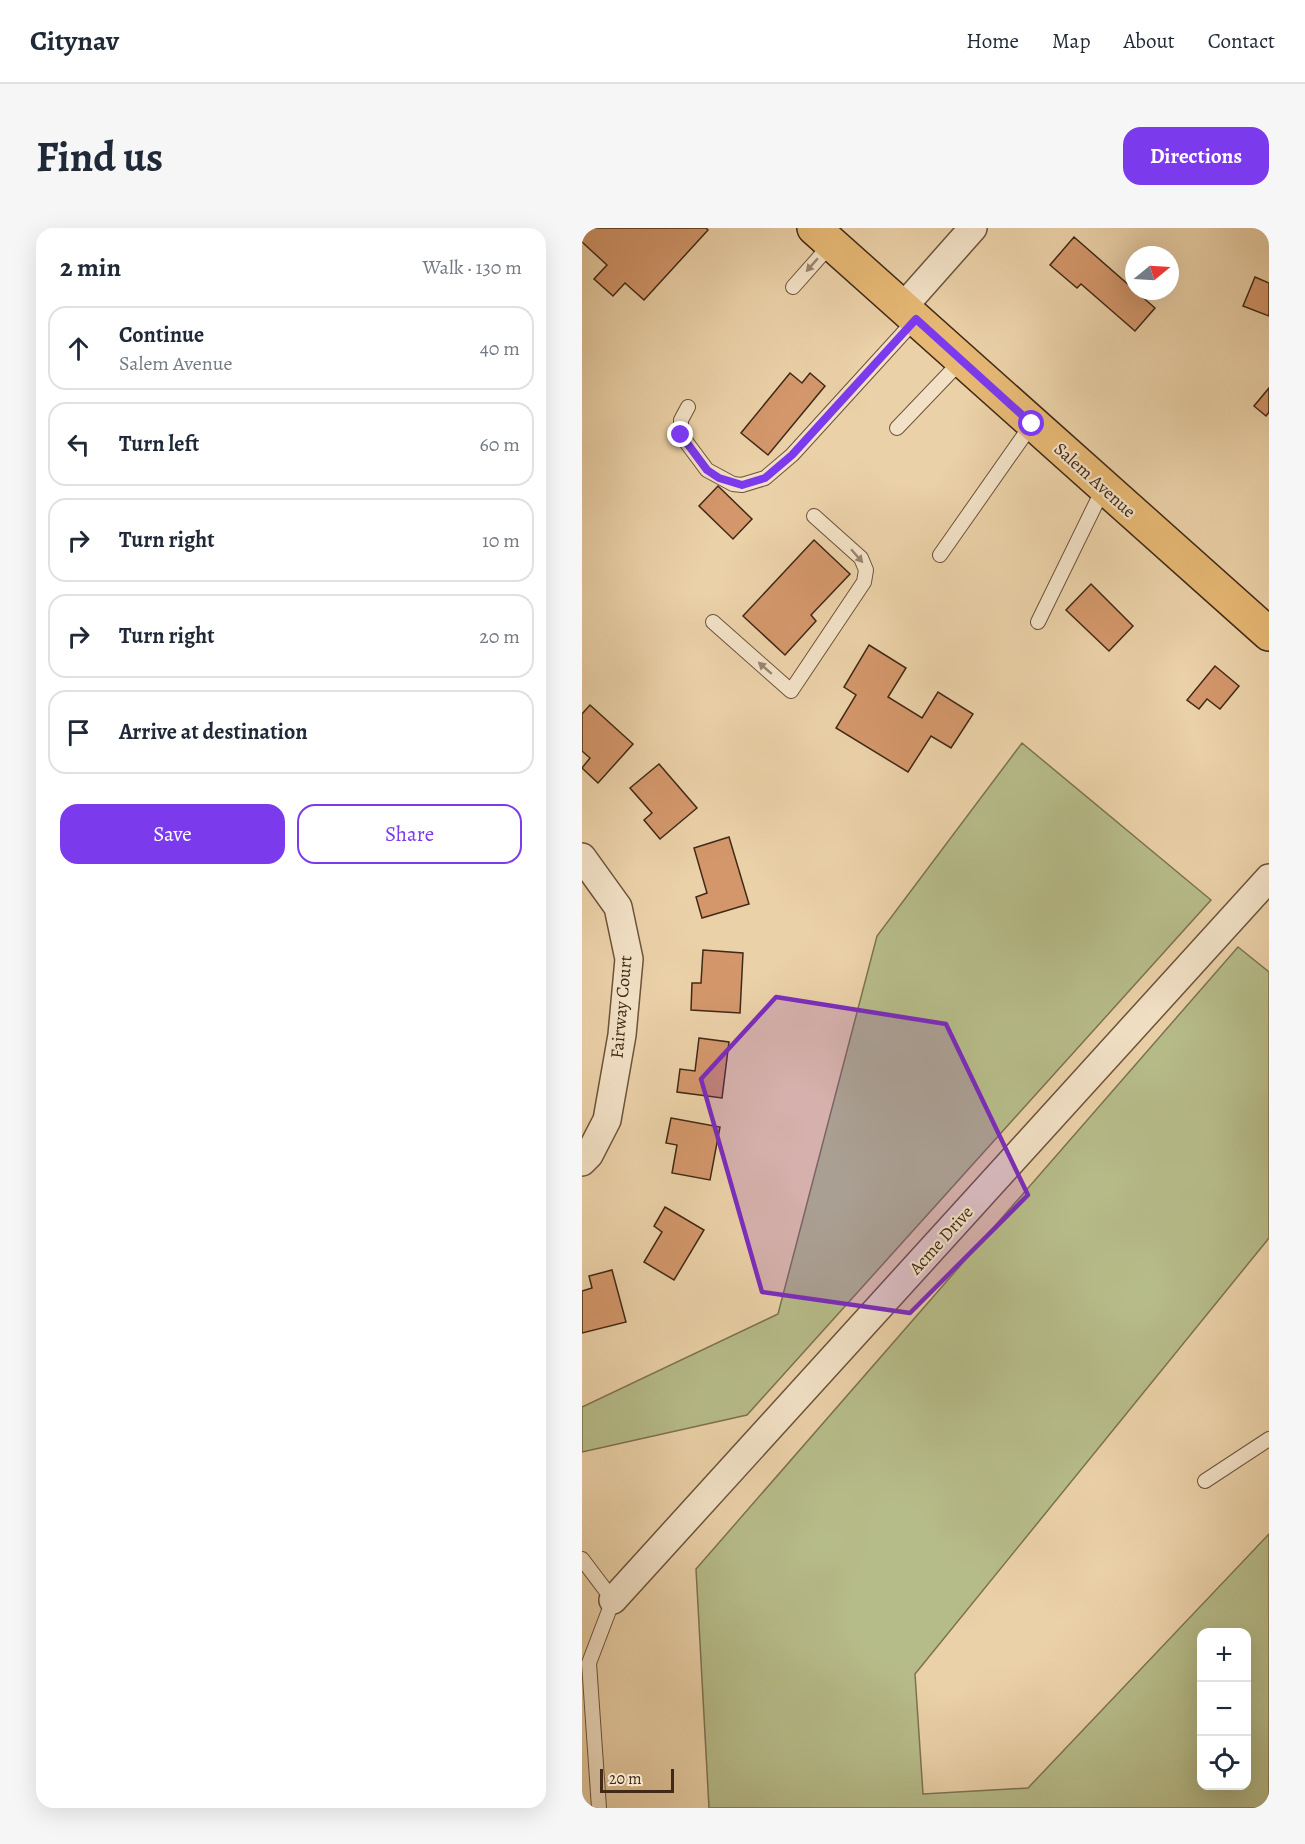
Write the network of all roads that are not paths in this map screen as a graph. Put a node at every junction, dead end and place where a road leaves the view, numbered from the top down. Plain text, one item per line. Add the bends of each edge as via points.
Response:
1 (973, 228) edge
2 (823, 236) edge
3 (793, 287) dead end
4 (909, 313) junction
5 (962, 360) junction
6 (688, 407) dead end
7 (1032, 424) junction
8 (897, 428) dead end
9 (1104, 487) junction
10 (814, 516) dead end
11 (940, 555) dead end
12 (713, 622) dead end
13 (1038, 622) dead end
14 (1269, 634) edge
15 (582, 857) edge
16 (1269, 878) edge
17 (582, 1162) edge
18 (1269, 1440) edge
19 (1205, 1481) dead end
20 (582, 1559) edge
21 (612, 1600) junction
22 (599, 1808) edge

1 - 4 street
2 -> 3 lane
2 - 4 main road, Salem Avenue
4 - 5 main road, Salem Avenue
4 - 6 lane via 792,455 765,478 733,484 707,470 681,435 681,420
5 - 7 main road, Salem Avenue
5 - 8 lane
7 - 9 main road, Salem Avenue
7 - 11 lane
9 - 13 lane
9 - 14 main road, Salem Avenue
10 -> 12 lane via 861,558 866,570 864,582 791,690
15 - 17 street, Fairway Court via 618,908 629,959 622,1035 607,1120
16 - 21 street, Acme Drive
18 - 19 lane
20 - 21 lane
21 - 22 lane via 589,1663

